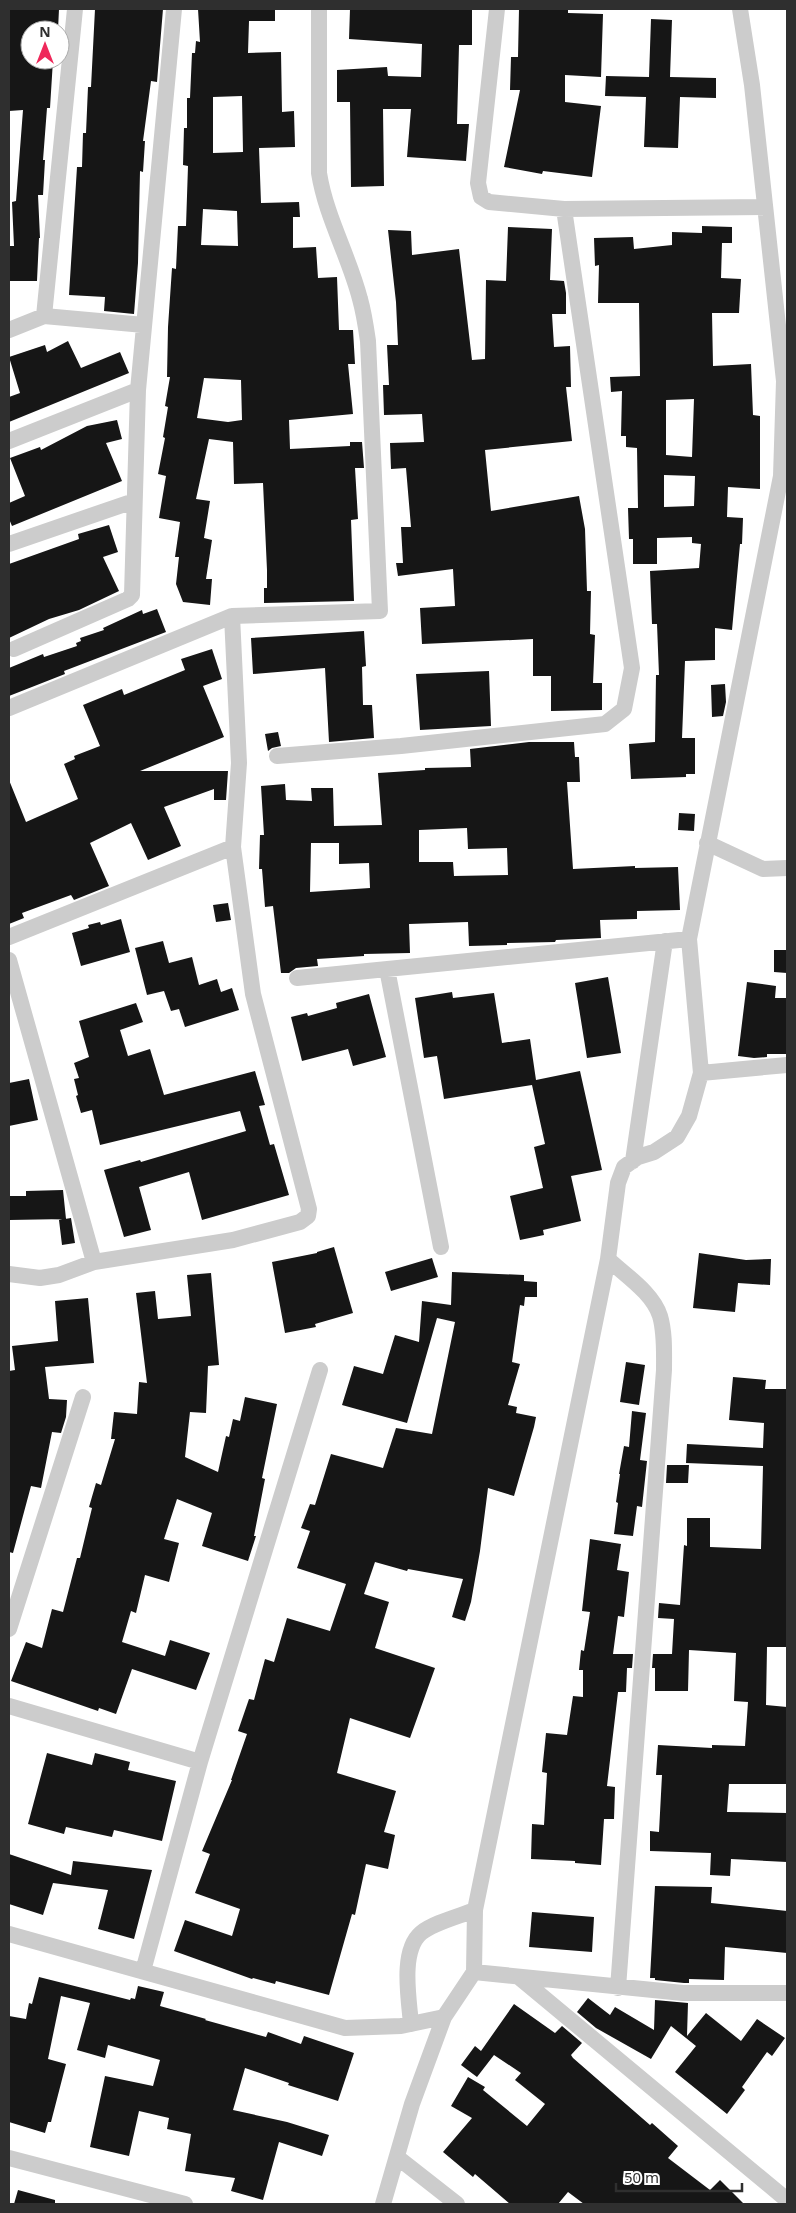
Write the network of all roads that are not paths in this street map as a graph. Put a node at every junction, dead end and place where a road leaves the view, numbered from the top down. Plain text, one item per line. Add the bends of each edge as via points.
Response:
1 (75, 9) edge
2 (174, 9) edge
3 (319, 9) edge
4 (497, 9) edge
5 (740, 9) edge
6 (764, 207) junction
7 (564, 209) junction
8 (44, 316) junction
9 (144, 325) junction
10 (9, 330) edge
11 (138, 390) junction
12 (9, 441) edge
13 (134, 500) junction
14 (9, 544) edge
15 (232, 616) junction
16 (14, 649) dead end
17 (9, 708) edge
18 (277, 756) dead end
19 (707, 843) junction
20 (233, 846) junction
21 (787, 868) edge
22 (9, 937) edge
23 (689, 940) junction
24 (665, 942) junction
25 (9, 960) edge
26 (387, 969) junction
27 (296, 978) dead end
28 (787, 1065) edge
29 (701, 1072) junction
30 (633, 1160) junction
31 (441, 1246) dead end
32 (608, 1259) junction
33 (94, 1262) junction
34 (9, 1274) edge
35 (320, 1370) dead end
36 (83, 1397) dead end
37 (9, 1629) edge
38 (9, 1706) edge
39 (200, 1762) junction
40 (475, 1910) junction
41 (9, 1934) edge
42 (143, 1971) junction
43 (474, 1972) junction
44 (520, 1978) junction
45 (618, 1988) junction
46 (787, 1993) edge
47 (444, 2017) junction
48 (411, 2024) junction
49 (397, 2157) junction
50 (9, 2158) edge
51 (787, 2200) edge
52 (185, 2204) edge
53 (382, 2204) edge
54 (457, 2204) edge

1 - 8 street
2 - 9 street
3 - 15 street via 319,173 323,195 360,298 366,328 380,611
4 - 7 street via 478,184 480,196 489,202
5 - 6 street via 752,85
6 - 7 street
6 - 19 street via 784,380 782,476
7 - 18 street via 632,668 624,709 605,724
8 - 9 street
8 - 10 street
9 - 11 street
11 - 12 street
11 - 13 street
13 - 14 street
13 - 16 street via 132,595
15 - 17 street
15 - 20 street via 239,763
19 - 21 street via 763,868
19 - 23 street
20 - 22 street
20 - 33 street via 253,994 309,1209 308,1216 300,1222 233,1240
23 - 24 street
23 - 29 street
24 - 26 street
24 - 30 street
25 - 33 street
26 - 27 street
26 - 31 street
28 - 29 street
29 - 30 street via 689,1116 677,1137 654,1152
30 - 32 street via 624,1168 618,1183
32 - 40 street
32 - 45 street via 651,1300 660,1316 664,1370
33 - 34 street via 59,1276 40,1278
35 - 39 street
36 - 37 street
38 - 39 street
39 - 42 street
40 - 43 street
40 - 48 street via 421,1934 409,1951 407,1982
41 - 42 street
42 - 48 street via 345,2028
43 - 44 street
43 - 47 street
44 - 45 street
44 - 51 street
45 - 46 street via 683,1993
47 - 48 street
47 - 49 street via 412,2104
49 - 53 street
49 - 54 street
50 - 52 street

